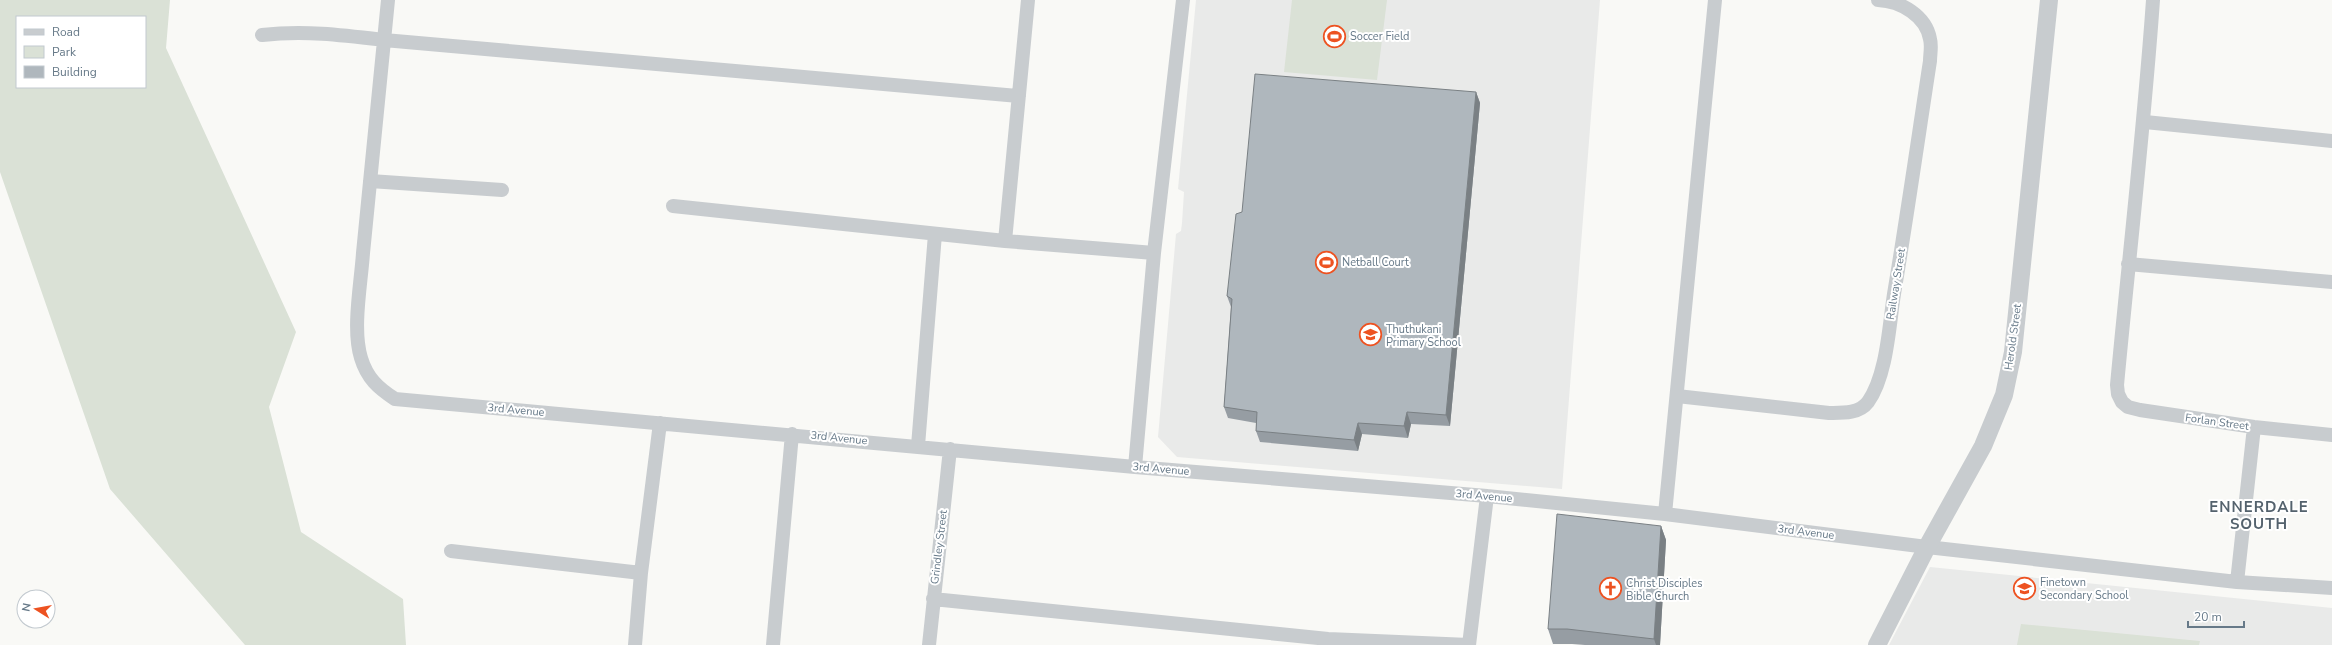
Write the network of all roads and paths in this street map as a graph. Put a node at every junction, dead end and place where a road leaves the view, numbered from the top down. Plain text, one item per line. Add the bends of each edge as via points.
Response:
1 (388, 0) edge
2 (1028, 0) edge
3 (1183, 0) edge
4 (1715, 0) edge
5 (1878, 0) edge
6 (2049, 0) edge
7 (2153, 0) edge
8 (262, 35) dead end
9 (384, 40) junction
10 (1019, 96) junction
11 (2144, 122) junction
12 (2332, 141) edge
13 (370, 181) junction
14 (502, 190) dead end
15 (673, 206) dead end
16 (935, 234) junction
17 (1005, 241) junction
18 (1154, 253) junction
19 (2128, 264) junction
20 (2332, 282) edge
21 (1677, 396) junction
22 (660, 424) junction
23 (2254, 427) junction
24 (792, 434) junction
25 (2332, 435) edge
26 (918, 446) junction
27 (950, 449) junction
28 (1135, 467) junction
29 (1488, 496) junction
30 (1665, 514) junction
31 (1927, 547) junction
32 (451, 551) dead end
33 (641, 573) junction
34 (2237, 582) junction
35 (2332, 588) edge
36 (933, 599) junction
37 (1328, 642) edge
38 (635, 645) edge
39 (772, 645) edge
40 (929, 645) edge
41 (1469, 645) edge
42 (1877, 645) edge

1 - 9 street
2 - 10 street
3 - 18 street
4 - 21 street
5 - 21 street, Railway Street via 1903,6 1916,15 1925,25 1930,39 1930,54 1902,245 1883,360 1876,387 1867,403 1850,413 1829,413
6 - 31 street, Herold Street via 2013,352 2004,395 1970,470
7 - 11 street
8 - 9 street via 286,32 334,33
9 - 10 street
9 - 13 street
10 - 17 street
11 - 12 street
11 - 19 street
13 - 14 street
13 - 22 street, 3rd Avenue via 358,331 360,351 367,374 376,386 395,399
15 - 16 street
16 - 17 street
16 - 26 street
17 - 18 street
18 - 28 street
19 - 20 street
19 - 23 street, Forlan Street via 2117,385 2118,394 2128,407
21 - 30 street
22 - 24 street, 3rd Avenue
22 - 33 street
23 - 25 street, Forlan Street
23 - 34 street
24 - 26 street, 3rd Avenue
24 - 39 street
26 - 27 street, 3rd Avenue
27 - 28 street, 3rd Avenue
27 - 36 street, Grindley Street
28 - 29 street, 3rd Avenue
29 - 30 street, 3rd Avenue
29 - 41 street
30 - 31 street, 3rd Avenue
31 - 34 street, 3rd Avenue
31 - 42 street, Herold Street
32 - 33 street
33 - 38 street
34 - 35 street, 3rd Avenue
36 - 37 street
36 - 40 street, Grindley Street
37 - 41 street

